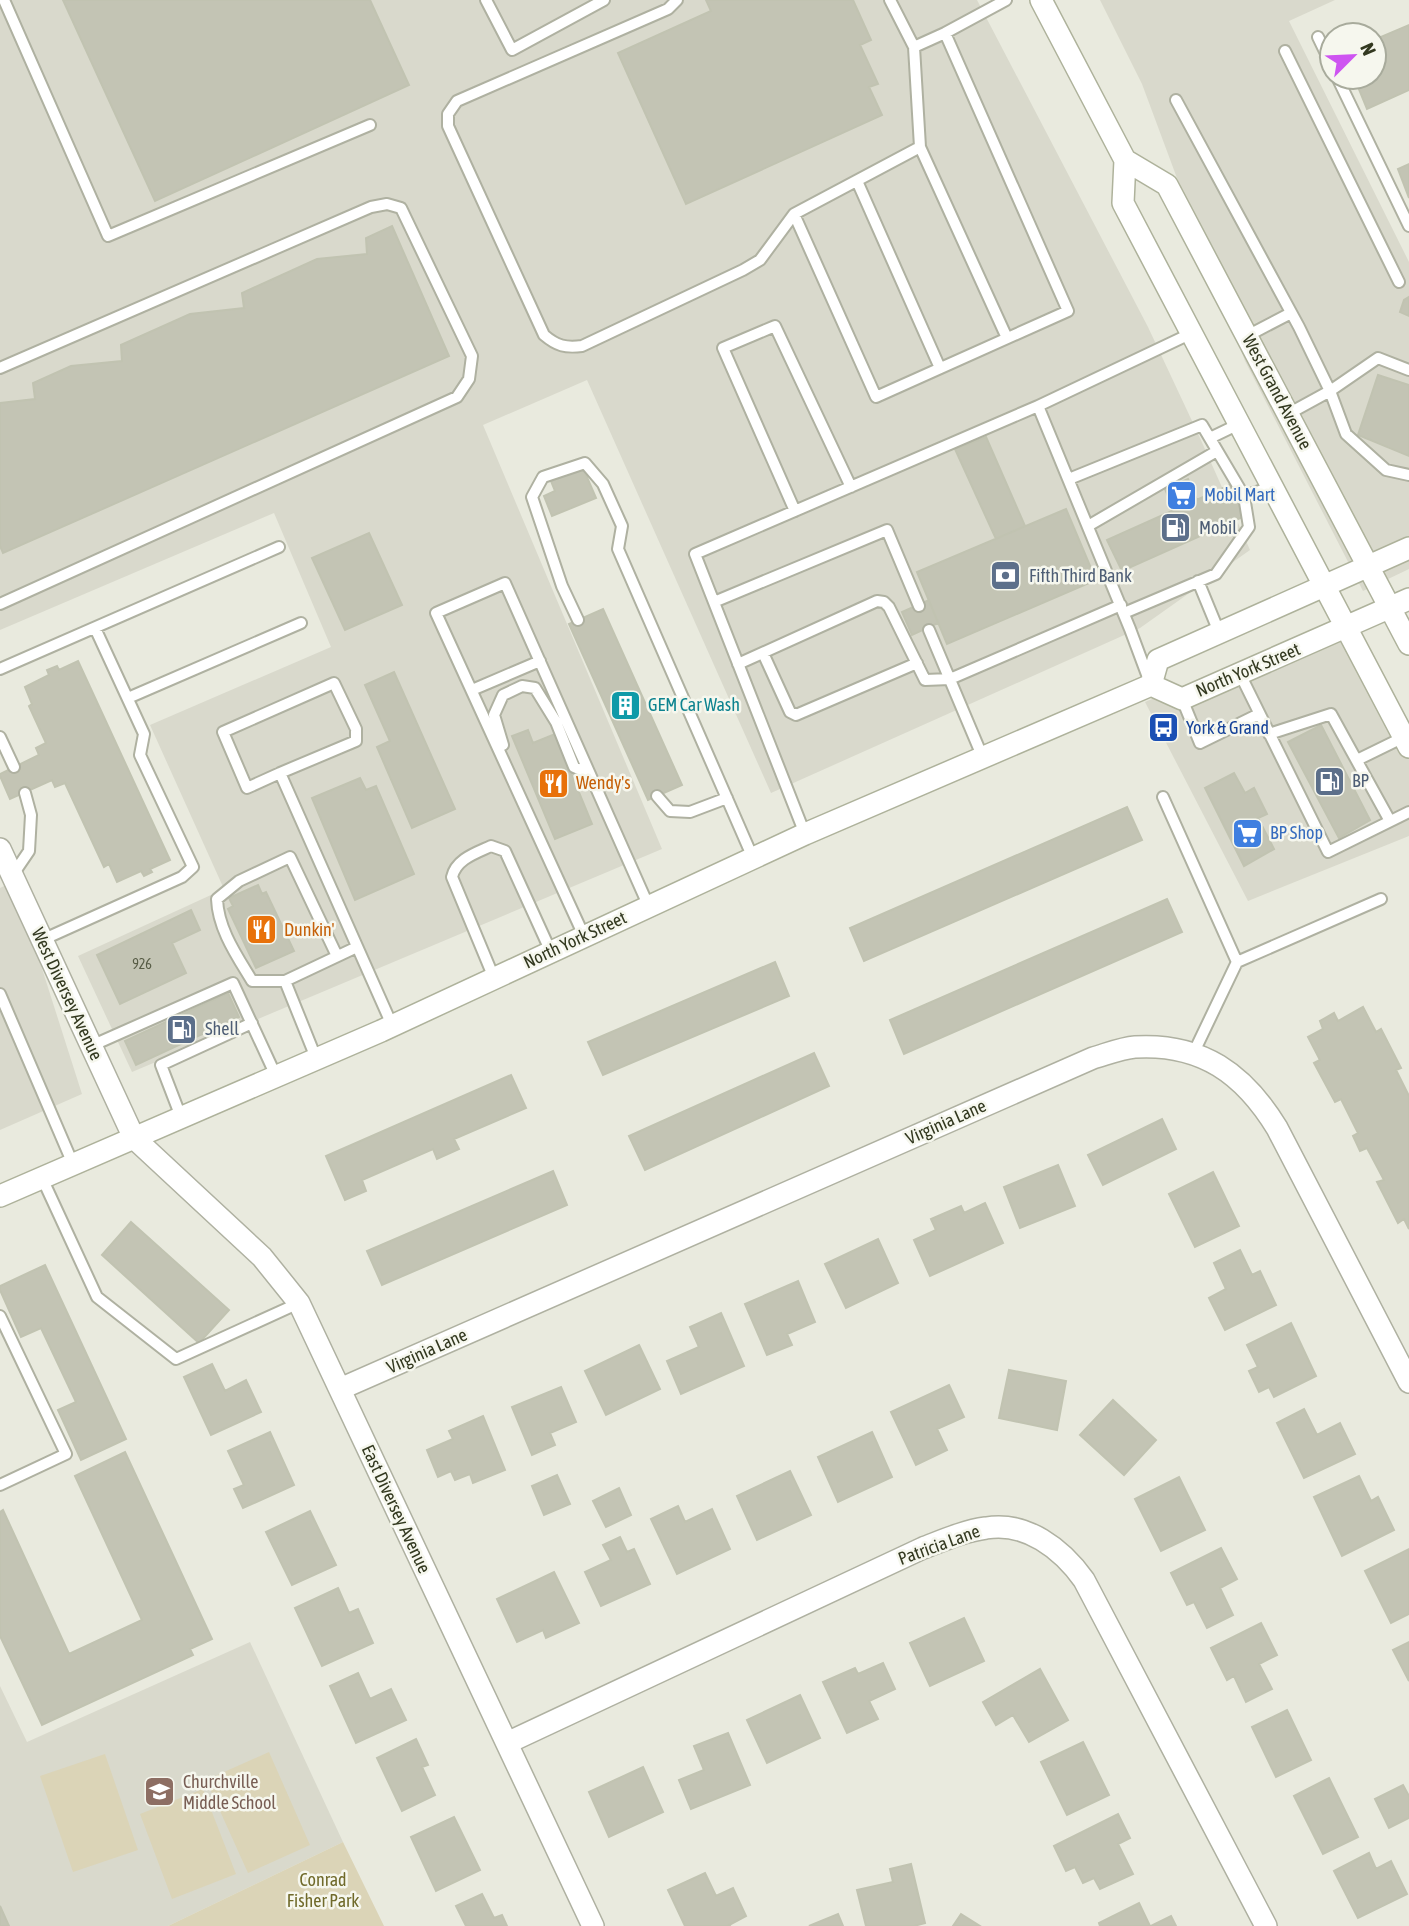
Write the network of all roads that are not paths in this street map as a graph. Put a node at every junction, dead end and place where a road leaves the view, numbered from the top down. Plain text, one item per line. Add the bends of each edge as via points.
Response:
1 (4, 0) edge
2 (486, 0) edge
3 (604, 0) edge
4 (677, 0) edge
5 (890, 0) edge
6 (1006, 0) edge
7 (1041, 0) edge
8 (945, 33) junction
9 (914, 47) junction
10 (1284, 51) dead end
11 (1345, 91) edge
12 (1176, 100) dead end
13 (370, 125) dead end
14 (920, 147) junction
15 (1125, 160) junction
16 (857, 181) junction
17 (794, 214) junction
18 (1409, 226) edge
19 (1399, 282) dead end
20 (1291, 313) junction
21 (1192, 333) junction
22 (1247, 336) junction
23 (1007, 338) junction
24 (0, 368) edge
25 (940, 368) junction
26 (1409, 370) edge
27 (1330, 391) junction
28 (1038, 406) junction
29 (1288, 414) junction
30 (1239, 424) junction
31 (1210, 438) junction
32 (1217, 451) junction
33 (1409, 475) edge
34 (1069, 479) junction
35 (851, 487) junction
36 (1272, 487) junction
37 (1244, 496) junction
38 (795, 511) junction
39 (1088, 526) junction
40 (279, 547) dead end
41 (1409, 548) edge
42 (1368, 566) junction
43 (1198, 581) junction
44 (1324, 586) junction
45 (713, 602) junction
46 (0, 604) edge
47 (1399, 604) edge
48 (919, 606) dead end
49 (1122, 609) junction
50 (578, 620) dead end
51 (301, 623) dead end
52 (95, 628) junction
53 (1346, 628) junction
54 (929, 630) dead end
55 (1219, 632) junction
56 (1409, 644) edge
57 (763, 653) junction
58 (540, 661) junction
59 (917, 663) junction
60 (738, 664) junction
61 (0, 669) edge
62 (1240, 674) junction
63 (950, 679) junction
64 (1151, 685) junction
65 (472, 690) junction
66 (128, 698) junction
67 (1182, 699) junction
68 (1259, 714) junction
69 (1269, 734) junction
70 (0, 737) edge
71 (1406, 742) edge
72 (983, 758) junction
73 (1357, 760) junction
74 (14, 767) dead end
75 (280, 773) junction
76 (590, 774) junction
77 (515, 785) junction
78 (25, 793) dead end
79 (657, 796) dead end
80 (1163, 797) dead end
81 (727, 799) junction
82 (1409, 812) edge
83 (1390, 821) junction
84 (805, 834) junction
85 (0, 849) edge
86 (753, 859) junction
87 (12, 876) junction
88 (1381, 899) dead end
89 (649, 906) junction
90 (584, 936) junction
91 (42, 940) junction
92 (357, 947) junction
93 (551, 951) junction
94 (337, 956) junction
95 (1237, 962) junction
96 (494, 978) junction
97 (285, 981) junction
98 (0, 994) edge
99 (252, 1023) junction
100 (392, 1025) junction
101 (91, 1046) junction
102 (1193, 1054) junction
103 (316, 1058) junction
104 (276, 1076) junction
105 (181, 1117) junction
106 (134, 1138) junction
107 (73, 1164) junction
108 (42, 1178) junction
109 (0, 1194) edge
110 (299, 1303) junction
111 (0, 1316) edge
112 (1409, 1381) edge
113 (340, 1389) junction
114 (0, 1485) edge
115 (507, 1743) junction
116 (593, 1926) edge
117 (1266, 1926) edge

1 - 13 lane via 108,236
2 - 3 lane via 512,50
4 - 17 lane via 668,9 457,102 448,114 448,127 544,335 566,348 582,346 743,270 760,260
5 - 9 lane
6 - 8 lane
7 - 15 street
8 - 9 lane
8 - 23 lane via 1068,311
9 - 14 lane
10 - 19 lane
11 - 18 lane
12 - 20 lane
14 - 16 lane
14 - 23 lane
15 - 21 street via 1123,203
15 - 22 street, West Grand Avenue via 1167,185
16 - 17 lane
16 - 25 lane
17 - 25 lane via 876,397
20 - 22 lane
20 - 27 lane
21 - 28 lane
21 - 30 street
22 - 29 street, West Grand Avenue
23 - 25 lane
24 - 46 lane via 387,204 401,208 472,356 469,379 457,397
26 - 27 lane via 1378,358
27 - 29 lane
27 - 33 lane via 1346,434 1386,470
28 - 34 lane
28 - 35 lane
29 - 42 street, West Grand Avenue
30 - 31 lane
30 - 36 street
31 - 32 lane
31 - 34 lane via 1202,425
32 - 37 lane
32 - 39 lane
34 - 39 lane
35 - 38 lane
35 - 38 lane via 775,326 723,348
36 - 37 lane
36 - 44 street
37 - 43 lane via 1249,527 1216,574
38 - 45 lane via 695,555
39 - 49 lane
40 - 52 lane
41 - 42 street
42 - 44 street
42 - 47 street, West Grand Avenue
43 - 49 lane
43 - 55 lane
44 - 53 street
44 - 55 street
45 - 48 lane via 887,530
45 - 60 lane
47 - 53 street, North York Street
47 - 56 street, West Grand Avenue
49 - 63 lane
49 - 64 lane
50 - 81 lane via 532,497 544,477 585,463 603,484 622,526 618,549
51 - 66 lane
52 - 61 lane
52 - 66 lane
53 - 62 street, North York Street
53 - 71 street
54 - 63 lane
55 - 64 street via 1158,660
57 - 59 lane via 877,601 889,607
57 - 59 lane via 790,712 796,715
57 - 60 lane
58 - 65 lane
58 - 65 lane via 505,583 436,612
58 - 76 lane
59 - 63 lane via 925,680
60 - 84 lane
62 - 67 street, North York Street
62 - 68 lane
63 - 72 lane
64 - 67 street, North York Street
64 - 72 street, North York Street
65 - 77 lane
66 - 91 lane via 144,734 140,755 192,867 182,877
67 - 68 lane via 1200,743
68 - 69 lane
69 - 73 lane via 1331,714
69 - 83 lane via 1328,852
70 - 74 lane
71 - 73 lane
72 - 84 street, North York Street
73 - 83 lane
75 - 75 lane via 356,741 356,729 334,683 223,732 247,788
75 - 92 lane
76 - 77 lane via 574,767 556,722 535,688 522,686 503,695 494,715
76 - 89 lane
77 - 90 lane
78 - 87 lane via 31,815 29,851
79 - 81 lane via 670,811 690,813
80 - 95 lane
81 - 86 lane
82 - 83 lane
84 - 86 street, North York Street
85 - 87 street, West Diversey Avenue
86 - 89 street, North York Street
87 - 91 street, West Diversey Avenue
88 - 95 lane
89 - 90 street, North York Street
90 - 93 street, North York Street
91 - 101 street, West Diversey Avenue
92 - 94 lane
92 - 100 lane
93 - 96 street, North York Street
93 - 96 lane via 505,851 491,846 461,861 452,877
94 - 97 lane
94 - 97 lane via 290,858 239,881 217,899 233,951 252,981
95 - 102 lane
96 - 100 street, North York Street
97 - 103 lane
98 - 107 lane
99 - 101 lane via 233,983
99 - 104 lane
99 - 105 lane via 161,1065
100 - 103 street, North York Street
101 - 106 street, West Diversey Avenue
102 - 112 street, Virginia Lane via 1219,1065 1261,1103
102 - 113 street, Virginia Lane via 1134,1047 1093,1058
103 - 104 street, North York Street
104 - 105 street, North York Street
105 - 106 street, North York Street
106 - 107 street, North York Street
106 - 110 street, East Diversey Avenue via 262,1256
107 - 108 street, North York Street
108 - 109 street, North York Street
108 - 110 lane via 97,1297 176,1359
110 - 113 street, East Diversey Avenue
111 - 114 lane via 66,1454
113 - 115 street, East Diversey Avenue
115 - 116 street, East Diversey Avenue
115 - 117 street, Patricia Lane via 923,1548 989,1527 1012,1528 1052,1546 1072,1562 1084,1580

